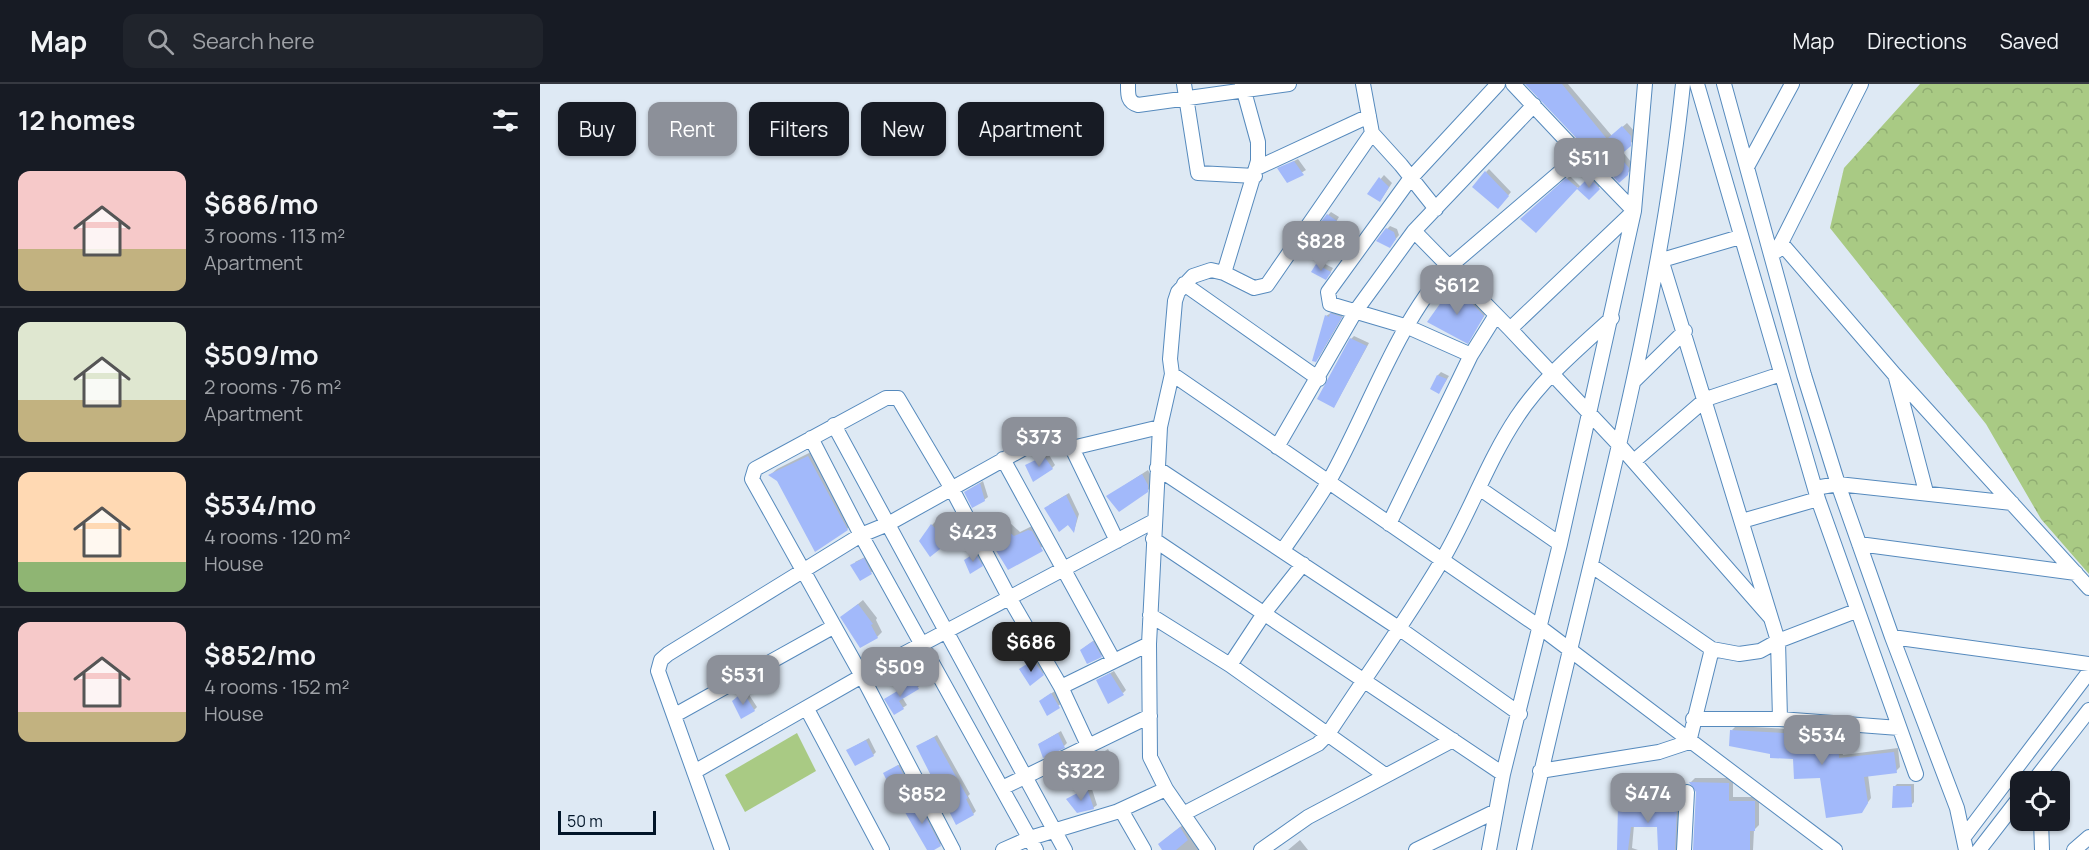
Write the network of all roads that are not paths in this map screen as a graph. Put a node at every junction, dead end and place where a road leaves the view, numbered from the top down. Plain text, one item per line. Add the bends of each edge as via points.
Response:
1 (1128, 84) edge
2 (1184, 84) edge
3 (1289, 84) edge
4 (1363, 84) edge
5 (1498, 84) edge
6 (1513, 84) edge
7 (1645, 84) edge
8 (1683, 84) edge
9 (1724, 84) edge
10 (1792, 84) edge
11 (1861, 84) edge
12 (1701, 86) edge
13 (1243, 88) edge
14 (1186, 100) junction
15 (1534, 105) junction
16 (1369, 116) junction
17 (1372, 133) junction
18 (1580, 155) junction
19 (1747, 166) junction
20 (1256, 172) junction
21 (1410, 179) junction
22 (1436, 209) junction
23 (1634, 211) junction
24 (1414, 231) junction
25 (1740, 237) junction
26 (1781, 243) junction
27 (1661, 258) junction
28 (1773, 260) junction
29 (1448, 268) junction
30 (1224, 273) junction
31 (1184, 284) junction
32 (1355, 312) junction
33 (1496, 315) junction
34 (1612, 318) junction
35 (1408, 327) junction
36 (1510, 329) junction
37 (1685, 331) junction
38 (1471, 355) junction
39 (1552, 373) junction
40 (1173, 374) junction
41 (1780, 374) junction
42 (1895, 375) junction
43 (1319, 379) junction
44 (1635, 380) junction
45 (1706, 399) junction
46 (1590, 414) junction
47 (834, 425) junction
48 (1160, 427) junction
49 (811, 438) junction
50 (1277, 447) junction
51 (1621, 447) junction
52 (1072, 448) junction
53 (1003, 459) junction
54 (1634, 461) junction
55 (1157, 468) junction
56 (1329, 482) junction
57 (1838, 484) junction
58 (1479, 488) junction
59 (952, 489) junction
60 (1926, 492) junction
61 (1817, 493) junction
62 (2012, 503) junction
63 (1154, 521) junction
64 (1742, 521) junction
65 (888, 524) junction
66 (1389, 524) junction
67 (861, 535) junction
68 (1153, 539) junction
69 (1117, 541) junction
70 (1560, 544) junction
71 (1859, 544) junction
72 (1283, 550) junction
73 (1442, 560) junction
74 (1303, 564) junction
75 (1592, 566) junction
76 (1064, 568) junction
77 (802, 572) junction
78 (2076, 573) junction
79 (2089, 588) edge
80 (1010, 599) junction
81 (1856, 611) junction
82 (1265, 612) junction
83 (1150, 615) junction
84 (1770, 617) junction
85 (833, 627) junction
86 (1540, 628) junction
87 (1400, 629) junction
88 (946, 632) junction
89 (1892, 637) junction
90 (1778, 642) junction
91 (922, 644) junction
92 (1149, 644) junction
93 (1712, 649) junction
94 (1571, 652) junction
95 (1114, 661) junction
96 (1230, 664) junction
97 (2089, 664) edge
98 (2089, 672) edge
99 (862, 676) junction
100 (1364, 679) junction
101 (1061, 687) junction
102 (807, 709) junction
103 (2089, 710) edge
104 (1520, 714) junction
105 (675, 715) junction
106 (1150, 716) junction
107 (1693, 719) junction
108 (1780, 719) junction
109 (1899, 728) junction
110 (1328, 734) junction
111 (1453, 740) junction
112 (1689, 742) junction
113 (1088, 745) junction
114 (2025, 754) junction
115 (1540, 771) junction
116 (2034, 771) edge
117 (2043, 771) edge
118 (694, 772) junction
119 (1503, 774) junction
120 (1916, 774) dead end
121 (1386, 776) junction
122 (1026, 777) junction
123 (1002, 788) junction
124 (1166, 789) junction
125 (1687, 792) dead end
126 (1121, 810) junction
127 (2010, 810) edge
128 (1496, 811) junction
129 (1183, 814) junction
130 (2041, 831) edge
131 (1056, 832) junction
132 (2089, 837) edge
133 (1033, 844) edge
134 (1965, 844) edge
135 (1826, 847) edge
136 (722, 850) edge
137 (882, 850) edge
138 (953, 850) edge
139 (1003, 850) edge
140 (1065, 850) edge
141 (1144, 850) edge
142 (1208, 850) edge
143 (1261, 850) edge
144 (1416, 850) edge
145 (1489, 850) edge
146 (1524, 850) edge
147 (1684, 850) edge
148 (1979, 850) edge
149 (2042, 850) edge
150 (2074, 850) edge

1 - 14 street via 1132,104
2 - 14 street
3 - 13 street
4 - 16 street
5 - 21 street
6 - 15 street
7 - 23 street
8 - 27 street
9 - 19 street
10 - 19 street
11 - 26 street
12 - 25 street
13 - 14 street
13 - 20 street via 1258,142
14 - 20 street via 1198,173
15 - 18 street
15 - 22 street
16 - 17 street
16 - 20 street
17 - 21 street
17 - 30 street via 1267,285 1254,288
18 - 23 street
18 - 29 street
19 - 28 street
20 - 30 street
21 - 22 street
21 - 32 street via 1328,292 1330,304
22 - 24 street
23 - 34 street
23 - 36 street
24 - 29 street
24 - 32 street
25 - 27 street
25 - 41 street
26 - 28 street
26 - 42 street
27 - 37 street
27 - 44 street
28 - 57 street
29 - 33 street
29 - 35 street via 1434,283
30 - 31 street via 1202,272
31 - 40 street via 1175,301 1170,359
31 - 43 street
32 - 35 street
32 - 43 street
33 - 36 street
33 - 38 street
34 - 39 street
34 - 46 street
35 - 38 street
35 - 56 street
36 - 39 street
37 - 44 street
37 - 45 street
38 - 66 street
39 - 46 street
39 - 58 street via 1501,442
40 - 48 street
40 - 50 street
41 - 45 street
41 - 61 street
42 - 60 street
42 - 62 street
43 - 50 street
44 - 51 street
45 - 54 street
45 - 64 street
46 - 51 street
46 - 70 street
47 - 49 street
47 - 59 street via 886,398 898,398
47 - 65 street
48 - 52 street
48 - 55 street
49 - 67 street
49 - 77 street via 755,470 752,479
50 - 56 street
51 - 54 street
51 - 75 street
52 - 53 street via 1055,431
52 - 69 street
53 - 59 street
53 - 76 street
54 - 84 street
55 - 63 street
55 - 72 street
56 - 66 street
56 - 72 street
57 - 60 street
57 - 61 street
57 - 71 street
58 - 70 street
58 - 73 street
59 - 65 street
59 - 80 street
60 - 62 street
61 - 64 street
61 - 81 street
62 - 78 street
63 - 68 street
63 - 69 street
64 - 84 street
65 - 67 street
65 - 88 street
66 - 73 street
67 - 77 street
67 - 91 street
68 - 82 street
68 - 83 street
69 - 76 street
70 - 86 street
71 - 78 street
71 - 89 street
72 - 74 street
73 - 86 street
73 - 87 street
74 - 82 street
74 - 87 street
75 - 93 street
75 - 94 street
76 - 80 street
76 - 95 street
77 - 85 street
77 - 105 street via 661,660 658,671
78 - 79 street
80 - 88 street
80 - 101 street
81 - 90 street
81 - 109 street
82 - 96 street
82 - 100 street
83 - 92 street
83 - 96 street
84 - 90 street
85 - 99 street
85 - 105 street
86 - 94 street
86 - 104 street
87 - 100 street
87 - 104 street
88 - 91 street
88 - 122 street
89 - 97 street
89 - 134 street via 1957,808
90 - 93 street via 1746,654
90 - 108 street
91 - 99 street
91 - 123 street
92 - 95 street
92 - 106 street
93 - 107 street
94 - 112 street
94 - 115 street
95 - 101 street
96 - 110 street
98 - 114 street
99 - 102 street
99 - 138 street
100 - 110 street
100 - 111 street
101 - 113 street
102 - 118 street
102 - 137 street
103 - 117 street
104 - 119 street
105 - 118 street
106 - 113 street
106 - 124 street via 1150,757
107 - 108 street
107 - 112 street
108 - 109 street
109 - 120 street
110 - 121 street
110 - 129 street via 1318,744
111 - 119 street
111 - 121 street
112 - 115 street via 1659,752
112 - 135 street
113 - 122 street
114 - 116 street
114 - 134 street
115 - 146 street
118 - 136 street
119 - 128 street
121 - 143 street via 1308,817
122 - 123 street
122 - 131 street
123 - 133 street
124 - 126 street
124 - 129 street
125 - 147 street
126 - 131 street
126 - 141 street
127 - 148 street
128 - 144 street
128 - 145 street
129 - 142 street
130 - 149 street
131 - 133 street
131 - 140 street
132 - 150 street
133 - 139 street

